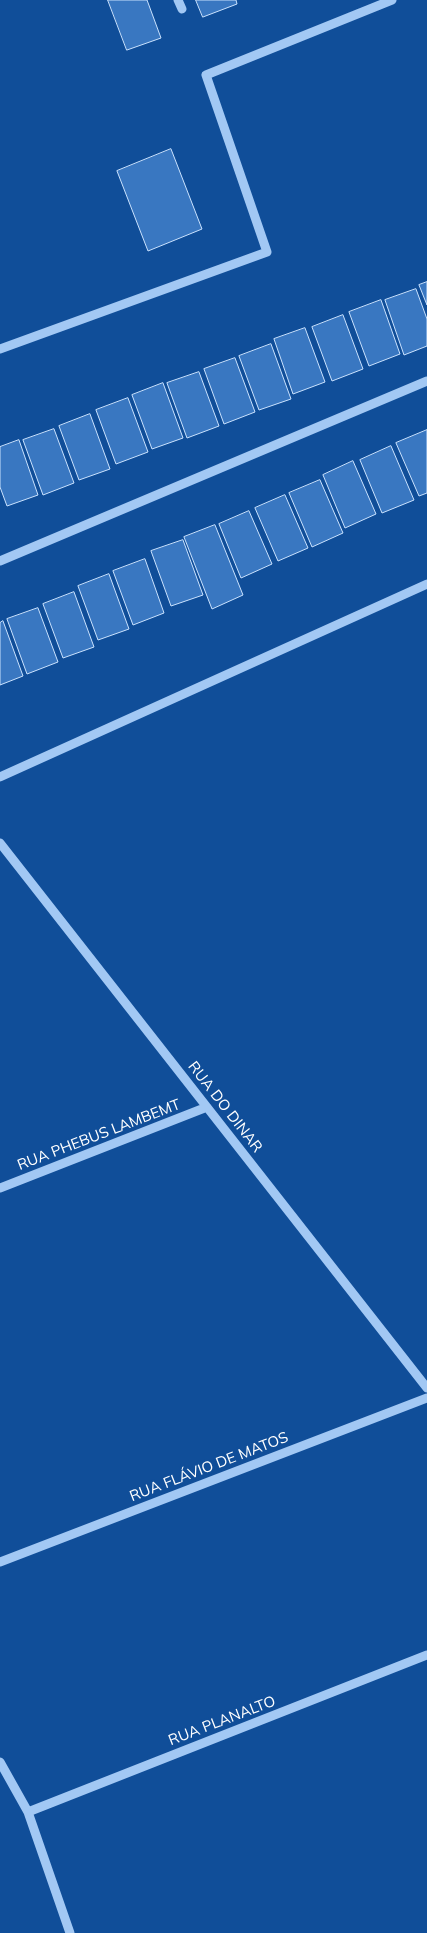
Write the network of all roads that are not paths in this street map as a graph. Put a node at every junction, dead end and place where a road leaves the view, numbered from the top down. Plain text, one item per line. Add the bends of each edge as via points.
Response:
1 (178, 0) edge
2 (392, 0) edge
3 (182, 9) dead end
4 (0, 349) edge
5 (427, 381) edge
6 (0, 561) edge
7 (427, 584) edge
8 (0, 777) edge
9 (0, 843) edge
10 (207, 1107) junction
11 (0, 1188) edge
12 (427, 1388) edge
13 (427, 1398) edge
14 (0, 1562) edge
15 (427, 1655) edge
16 (0, 1762) edge
17 (28, 1812) junction
18 (70, 1933) edge

1 - 3 street
2 - 4 street via 206,75 267,252
5 - 6 street
7 - 8 street
9 - 10 street, RUA DO DINAR
10 - 11 street, RUA PHEBUS LAMBEMT
10 - 12 street, RUA DO DINAR
13 - 14 street, RUA FLÁVIO DE MATOS
15 - 17 street, RUA PLANALTO
16 - 17 street
17 - 18 street

